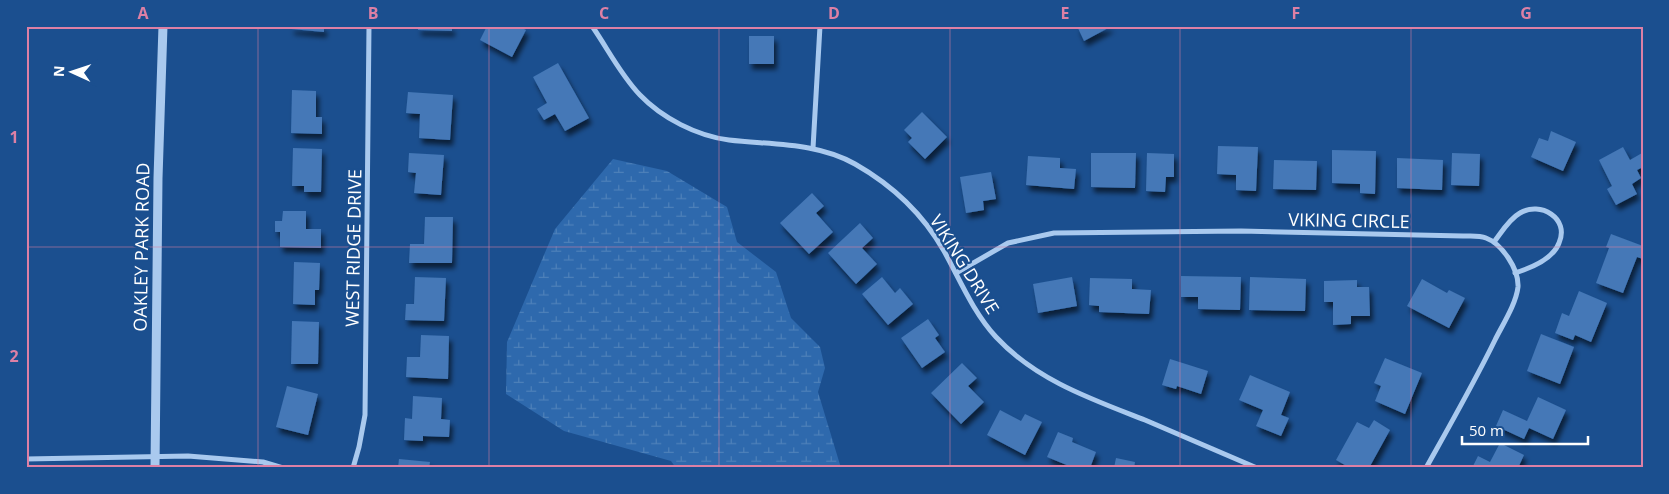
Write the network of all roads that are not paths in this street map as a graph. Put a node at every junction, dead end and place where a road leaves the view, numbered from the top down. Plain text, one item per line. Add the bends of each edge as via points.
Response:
1 (163, 26) edge
2 (369, 26) edge
3 (592, 26) edge
4 (820, 26) edge
5 (813, 148) junction
6 (1494, 242) junction
7 (956, 273) junction
8 (1515, 273) junction
9 (155, 457) junction
10 (26, 459) edge
11 (155, 468) edge
12 (283, 468) edge
13 (353, 468) edge
14 (1257, 468) edge
15 (1426, 468) edge

1 - 9 street, OAKLEY PARK ROAD
2 - 13 street, WEST RIDGE DRIVE via 365,415
3 - 5 street, VIKING DRIVE via 640,96 676,121 704,134 728,140 778,142
4 - 5 street
5 - 7 street, VIKING DRIVE via 854,163 899,194 924,222
6 - 7 street, VIKING CIRCLE via 1481,236 1346,233 1054,233 1008,243
6 - 8 street via 1506,255
6 - 8 street via 1524,211 1546,211 1557,218 1562,234 1554,251 1534,266
7 - 14 street, VIKING DRIVE via 989,329 1028,365 1083,395
8 - 15 street via 1518,288 1507,317
9 - 10 street
9 - 11 street, OAKLEY PARK ROAD
9 - 12 street via 230,458

